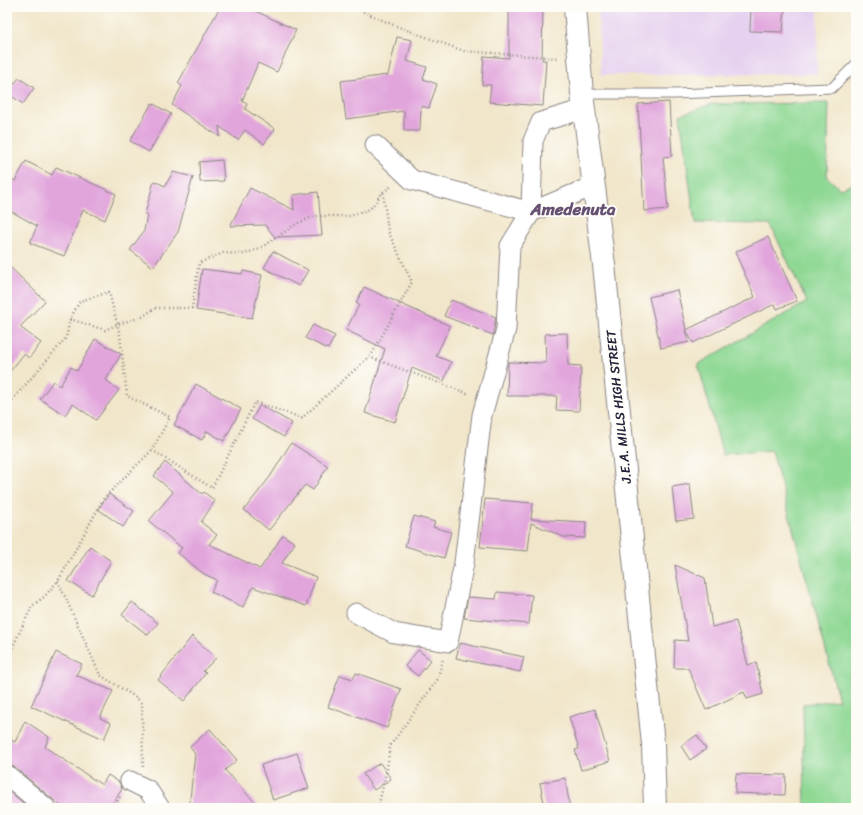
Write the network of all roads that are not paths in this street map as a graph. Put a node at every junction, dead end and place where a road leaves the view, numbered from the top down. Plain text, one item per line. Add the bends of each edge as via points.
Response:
1 (575, 7) edge
2 (856, 64) edge
3 (583, 102) junction
4 (375, 145) dead end
5 (593, 186) junction
6 (531, 212) junction
7 (356, 613) dead end
8 (7, 775) edge
9 (136, 784) road end
10 (46, 808) edge
11 (160, 808) edge
12 (655, 808) edge

1 - 3 highway, J.E.A. MILLS HIGH STREET
2 - 3 lane via 832,88 674,94
3 - 5 highway, J.E.A. MILLS HIGH STREET
3 - 6 street via 541,122 533,141
4 - 6 street via 412,180
5 - 6 street
5 - 12 highway, J.E.A. MILLS HIGH STREET via 604,265 653,744
6 - 7 street via 510,246 506,329 482,415 464,563 448,642 394,633
8 - 10 street
9 - 11 street via 148,790

